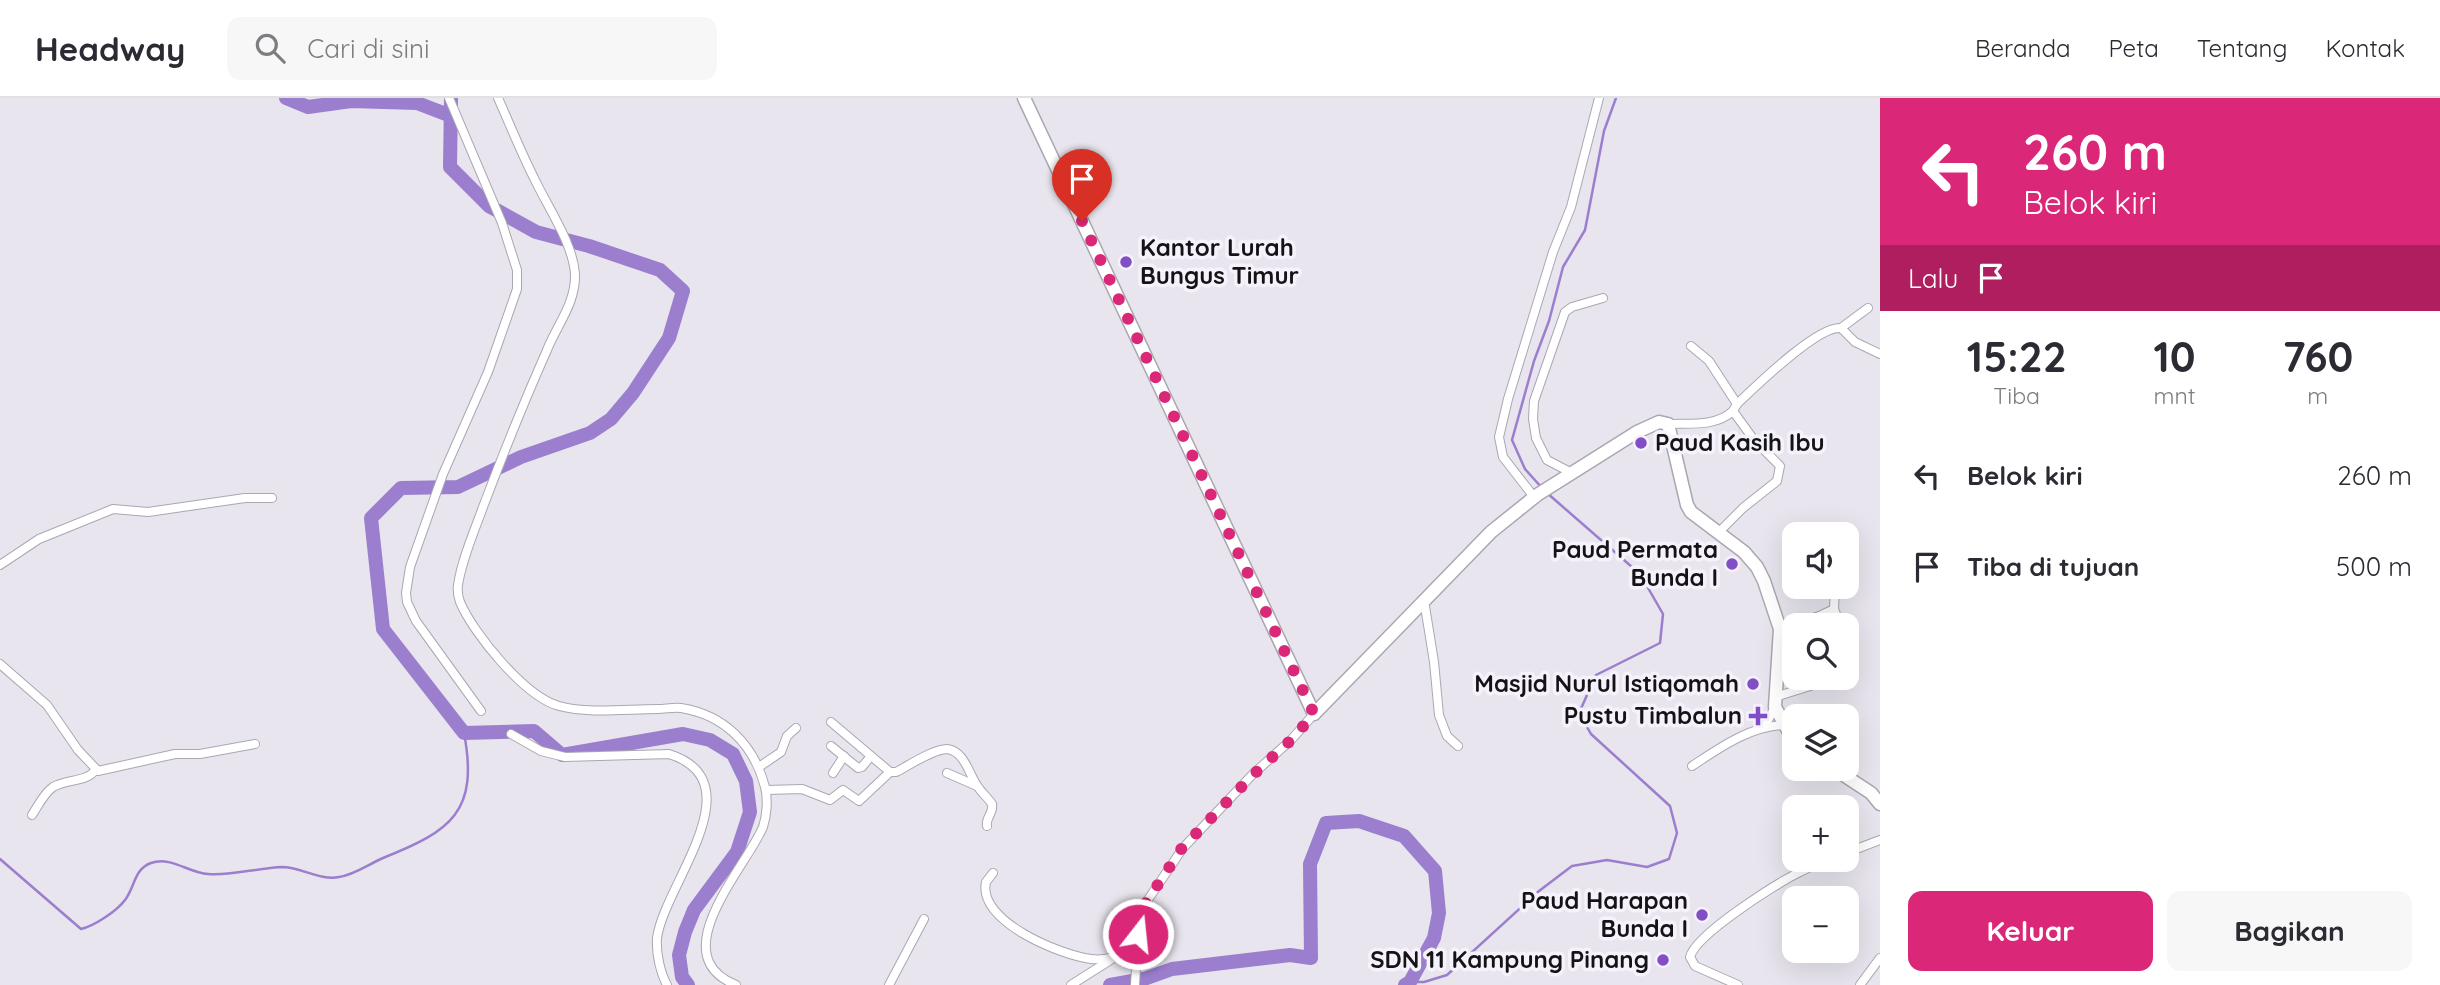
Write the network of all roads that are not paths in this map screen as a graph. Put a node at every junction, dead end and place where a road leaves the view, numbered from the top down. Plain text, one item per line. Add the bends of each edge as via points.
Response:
1 (449, 98) edge
2 (499, 98) edge
3 (1024, 98) edge
4 (1599, 98) edge
5 (1603, 298) dead end
6 (1868, 308) dead end
7 (1841, 328) junction
8 (1691, 346) dead end
9 (1880, 354) edge
10 (1735, 407) junction
11 (1668, 424) junction
12 (1571, 474) junction
13 (1535, 496) junction
14 (272, 498) dead end
15 (1720, 533) junction
16 (0, 565) edge
17 (1834, 599) edge
18 (1424, 600) junction
19 (1834, 609) junction
20 (1836, 613) edge
21 (1780, 629) junction
22 (0, 664) edge
23 (1804, 690) edge
24 (1775, 702) junction
25 (481, 711) dead end
26 (1314, 714) junction
27 (1782, 718) edge
28 (831, 722) dead end
29 (1782, 725) edge
30 (1765, 726) junction
31 (796, 728) dead end
32 (511, 734) dead end
33 (255, 744) dead end
34 (831, 746) dead end
35 (1458, 746) dead end
36 (844, 756) junction
37 (871, 756) junction
38 (760, 766) junction
39 (1692, 766) dead end
40 (95, 770) junction
41 (890, 772) junction
42 (833, 773) dead end
43 (947, 773) dead end
44 (1853, 781) edge
45 (976, 786) junction
46 (766, 790) junction
47 (1880, 804) edge
48 (32, 815) dead end
49 (987, 826) dead end
50 (1880, 840) edge
51 (1859, 848) edge
52 (1798, 872) edge
53 (993, 873) dead end
54 (924, 919) dead end
55 (1137, 953) junction
56 (1115, 958) junction
57 (1880, 958) edge
58 (1864, 983) edge
59 (667, 985) edge
60 (736, 985) edge
61 (889, 985) edge
62 (1071, 985) edge
63 (1135, 985) edge
64 (1738, 985) edge

1 - 25 street via 502,223 517,270 515,299 443,474 410,568 407,602
2 - 38 street via 570,250 575,278 568,309 491,485 458,584 458,597 478,632 520,682 552,703 582,709 680,708 730,728
3 - 26 street
4 - 13 street via 1571,207 1553,252 1499,437 1503,457
5 - 12 street via 1565,312 1534,401 1541,452 1554,466
6 - 7 street
7 - 9 street via 1855,342
7 - 10 street via 1821,333
8 - 10 street via 1709,361
10 - 11 street via 1711,422
10 - 15 street via 1755,440 1777,461 1780,472 1777,481
11 - 12 street via 1660,422 1637,432
11 - 15 street via 1687,505
12 - 13 street
13 - 18 street via 1491,531
14 - 16 street via 148,512 113,509 39,539
15 - 21 street via 1760,572
17 - 19 street
18 - 26 street
18 - 35 street via 1439,715 1447,736
19 - 20 street
19 - 21 street
21 - 24 street
22 - 40 street via 47,705
23 - 24 street
24 - 27 street
24 - 30 street
26 - 55 street via 1182,848 1141,913
28 - 37 street
29 - 30 street
30 - 39 street
31 - 38 street via 786,736 781,752
32 - 59 street via 551,755 668,754 693,766 705,786 707,809 657,937 660,970
33 - 40 street
34 - 36 street
36 - 37 street via 860,768
36 - 42 street
37 - 41 street
38 - 46 street
40 - 48 street via 51,789
41 - 45 street via 947,750 965,763
41 - 46 street via 859,801 843,790 830,800 802,789
43 - 45 street
44 - 47 street
45 - 49 street via 992,804
46 - 60 street via 764,824 725,888 706,944 714,972
50 - 51 street
52 - 64 street via 1764,891 1690,953 1695,966
53 - 56 street via 986,882 986,897 993,911 1019,931 1063,951 1093,959
54 - 61 street
55 - 56 street
55 - 63 street
56 - 62 street
57 - 58 street

